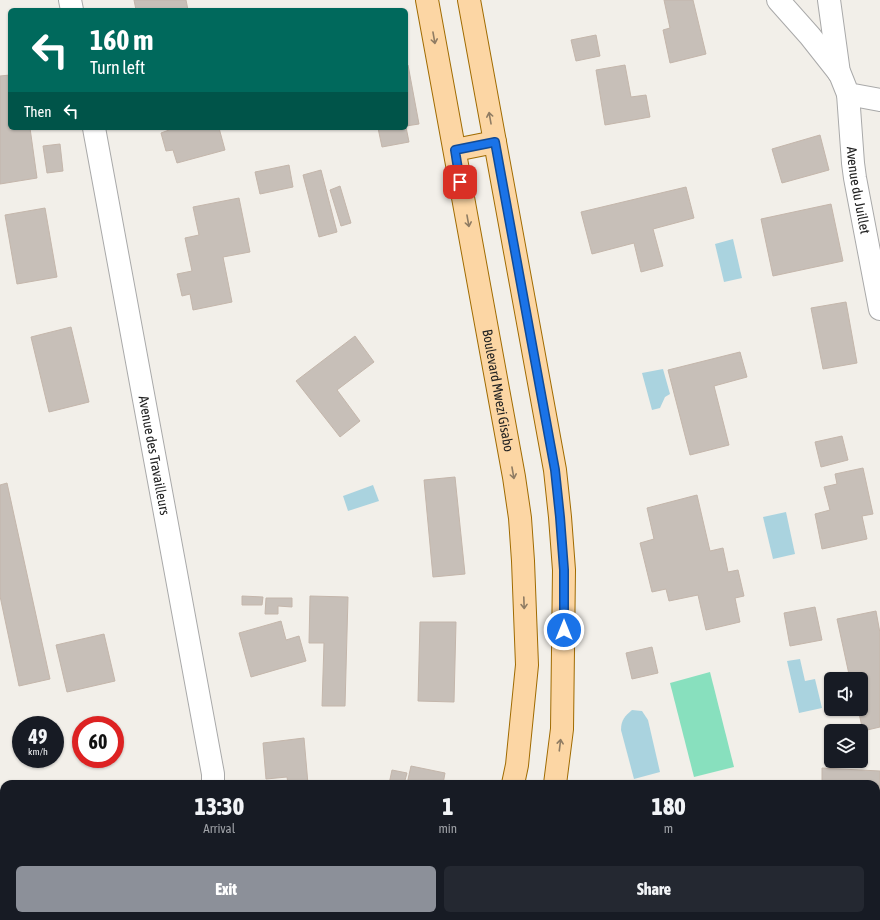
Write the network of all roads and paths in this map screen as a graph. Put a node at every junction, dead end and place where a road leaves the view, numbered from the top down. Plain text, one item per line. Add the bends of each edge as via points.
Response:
1 (427, 0) edge
2 (469, 0) edge
3 (778, 0) edge
4 (829, 0) edge
5 (840, 74) junction
6 (848, 94) junction
7 (880, 100) edge
8 (94, 130) edge
9 (495, 142) junction
10 (455, 150) junction
11 (880, 309) edge
12 (213, 780) edge
13 (514, 780) edge
14 (556, 780) edge

1 -> 10 main road, Boulevard Mwezi Gisabo
9 -> 2 main road
3 - 5 street
4 - 5 street
5 - 6 street, Avenue du Juillet
6 - 7 street
6 - 11 street, Avenue du Juillet via 855,178
8 - 12 street, Avenue des Travailleurs
9 - 10 main road
14 -> 9 main road via 562,729 564,570 560,517 555,470
10 -> 13 main road, Boulevard Mwezi Gisabo via 520,518 526,665

